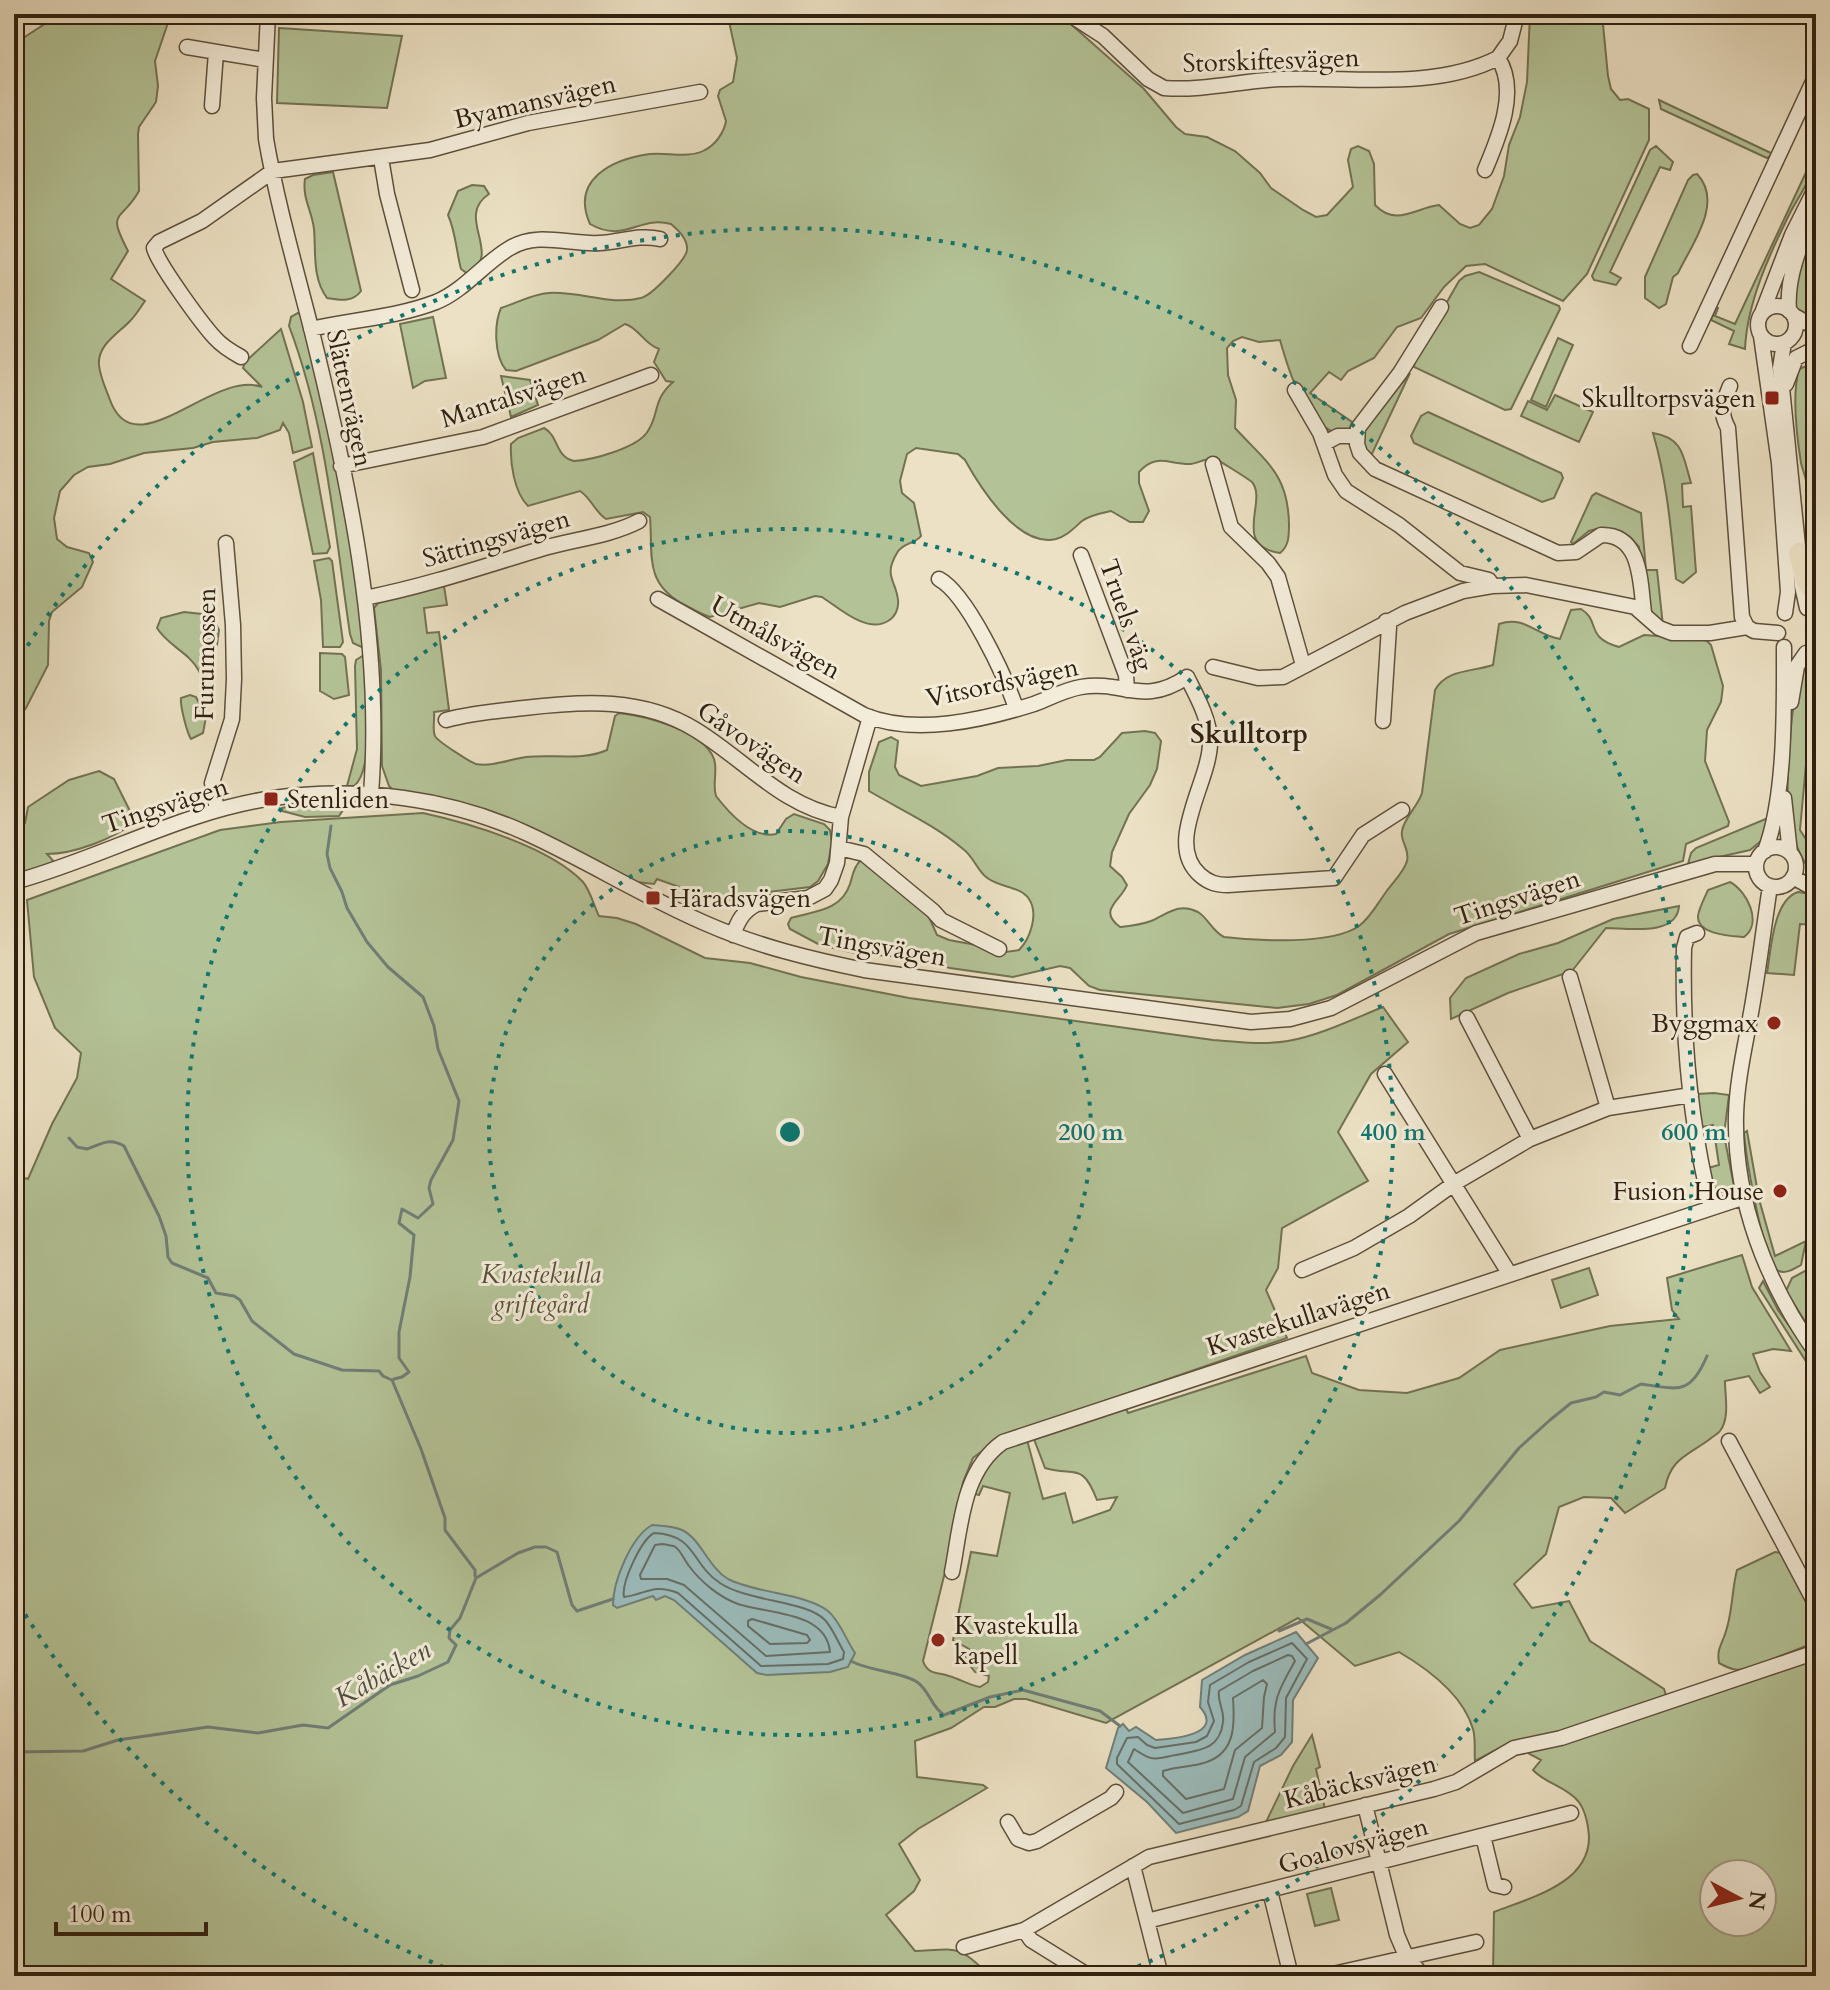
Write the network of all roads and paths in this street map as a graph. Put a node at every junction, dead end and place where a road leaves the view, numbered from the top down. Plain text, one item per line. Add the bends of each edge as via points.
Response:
1 (268, 14) edge
2 (1069, 14) edge
3 (1517, 14) edge
4 (187, 47) dead end
5 (216, 52) junction
6 (1498, 58) junction
7 (265, 60) junction
8 (1816, 75) edge
9 (700, 92) dead end
10 (212, 106) dead end
11 (381, 158) junction
12 (1485, 170) dead end
13 (273, 171) junction
14 (1816, 187) edge
15 (1816, 209) edge
16 (660, 239) dead end
17 (412, 290) dead end
18 (1441, 307) dead end
19 (1762, 313) junction
20 (1791, 313) junction
21 (1816, 328) edge
22 (311, 329) junction
23 (1761, 336) junction
24 (1784, 342) junction
25 (1690, 346) dead end
26 (1816, 346) edge
27 (241, 357) dead end
28 (651, 375) dead end
29 (1730, 386) dead end
30 (1295, 390) dead end
31 (1785, 408) junction
32 (1356, 436) junction
33 (1325, 443) junction
34 (1213, 464) dead end
35 (341, 466) junction
36 (639, 521) dead end
37 (226, 543) dead end
38 (1799, 553) joint
39 (1081, 555) dead end
40 (939, 579) dead end
41 (1492, 586) junction
42 (365, 598) junction
43 (658, 599) dead end
44 (1813, 605) edge
45 (1644, 612) junction
46 (1785, 613) junction
47 (1386, 621) junction
48 (1747, 627) junction
49 (1781, 640) junction
50 (1811, 651) edge
51 (1303, 665) junction
52 (1213, 667) dead end
53 (1127, 690) junction
54 (1016, 708) junction
55 (870, 717) junction
56 (446, 720) dead end
57 (1383, 721) dead end
58 (371, 794) junction
59 (217, 810) junction
60 (1402, 810) dead end
61 (841, 817) junction
62 (839, 848) junction
63 (1765, 851) junction
64 (1790, 853) junction
65 (1756, 864) junction
66 (1793, 877) junction
67 (14, 882) edge
68 (1770, 886) junction
69 (1816, 890) edge
70 (1697, 933) dead end
71 (733, 935) junction
72 (999, 949) dead end
73 (1570, 977) dead end
74 (1467, 1018) dead end
75 (1385, 1074) dead end
76 (1691, 1095) junction
77 (1608, 1108) junction
78 (1530, 1139) junction
79 (1455, 1183) junction
80 (1745, 1197) junction
81 (1711, 1207) junction
82 (1302, 1270) dead end
83 (1509, 1273) junction
84 (1816, 1353) edge
85 (1729, 1441) dead end
86 (952, 1572) dead end
87 (1816, 1605) edge
88 (1816, 1652) edge
89 (1116, 1792) dead end
90 (1365, 1805) junction
91 (1571, 1813) dead end
92 (1008, 1822) dead end
93 (1483, 1836) junction
94 (1378, 1863) junction
95 (1133, 1866) junction
96 (1504, 1887) dead end
97 (1270, 1891) junction
98 (1147, 1921) junction
99 (1024, 1930) junction
100 (1476, 1942) dead end
101 (964, 1947) dead end
102 (1406, 1956) junction
103 (1089, 1976) edge
104 (1161, 1976) edge
105 (1291, 1976) edge
106 (1324, 1976) edge
107 (1423, 1976) edge

1 - 7 street, Slättenvägen
2 - 6 street, Storskiftesvägen via 1164,88 1280,79 1411,78
3 - 6 street via 1510,41
4 - 5 street
5 - 7 street
5 - 10 street
6 - 12 street via 1508,90
7 - 13 street, Slättenvägen via 264,120
8 - 25 street
9 - 11 street, Byamansvägen via 528,123
11 - 13 street, Byamansvägen
11 - 17 street
13 - 22 street, Slättenvägen
13 - 27 street via 154,248 203,323
14 - 19 street
15 - 20 street via 1793,268
16 - 22 street via 525,241 436,302
18 - 32 street
19 - 20 street via 1775,306
19 - 23 street
20 - 21 street
20 - 24 street via 1795,329
22 - 35 street, Slättenvägen
23 - 24 street via 1770,343
23 - 46 street via 1781,489
24 - 26 street
24 - 31 street via 1780,368
26 - 31 street via 1793,363
28 - 35 street, Mantalsvägen via 483,437
29 - 48 street via 1721,415 1728,428 1742,617
30 - 33 street
31 - 38 street
32 - 33 street
32 - 45 street via 1360,453 1375,469 1558,553 1576,552 1601,535 1621,539 1636,560
33 - 41 street via 1346,491 1460,573 1489,580
34 - 51 street via 1231,527 1278,577
35 - 42 street, Slättenvägen
36 - 42 street, Sättingsvägen
37 - 59 street, Furumossen via 234,679 232,719 212,783
38 - 44 highway
39 - 53 street, Truels väg
40 - 54 street via 959,595
41 - 45 street via 1526,585
41 - 47 street via 1463,591
42 - 58 street, Slättenvägen via 374,705
43 - 55 street, Utmålsvägen
44 - 46 street
45 - 48 street via 1672,633
46 - 49 street via 1779,622
47 - 51 street
47 - 57 street
48 - 49 street
49 - 50 street via 1794,653
49 - 63 street via 1779,781
50 - 64 street via 1797,666 1788,723 1784,812
51 - 52 street via 1273,679
53 - 54 street, Vitsordsvägen via 1085,687
53 - 60 street, Vitsordsvägen via 1159,692 1187,677 1206,718 1209,759 1190,813 1187,847 1190,863 1206,880 1228,885 1329,880 1363,835
54 - 55 street, Vitsordsvägen via 921,724
55 - 61 street
56 - 61 street, Gåvovägen via 571,703 625,704 696,730 791,799
58 - 59 street, Tingsvägen via 292,796
58 - 71 street, Tingsvägen via 496,821
59 - 67 street, Tingsvägen
61 - 62 street
62 - 71 street via 825,889 796,901 749,908
62 - 72 street via 864,854 941,920
63 - 64 street via 1778,847
63 - 65 street
64 - 66 street
65 - 68 street via 1759,878
65 - 71 street, Tingsvägen via 1715,864 1476,933 1331,1008 1267,1022 864,970
66 - 68 street via 1783,886
66 - 69 street
68 - 80 street via 1736,1114
70 - 76 street via 1687,937 1684,948
73 - 77 street
74 - 78 street
75 - 79 street
76 - 77 street
76 - 81 street
77 - 78 street
78 - 79 street
79 - 82 street via 1354,1248
79 - 83 street
80 - 81 street, Kvastekullavägen
80 - 84 street via 1770,1277
81 - 83 street, Kvastekullavägen
83 - 86 street, Kvastekullavägen via 1003,1442 974,1476
85 - 87 street
88 - 90 street, Kåbäcksvägen via 1561,1738 1514,1748 1456,1782
89 - 92 street via 1037,1841 1018,1839
90 - 94 street
90 - 95 street, Kåbäcksvägen via 1166,1851
91 - 93 street, Goalovsvägen
93 - 94 street, Goalovsvägen
93 - 96 street via 1495,1885
94 - 97 street, Goalovsvägen
94 - 102 street
95 - 98 street
95 - 99 street, Kåbäcksvägen
97 - 98 street, Goalovsvägen
97 - 105 street
98 - 104 street
99 - 101 street, Kåbäcksvägen
99 - 103 street via 1031,1940
100 - 102 street
102 - 106 street
102 - 107 street

